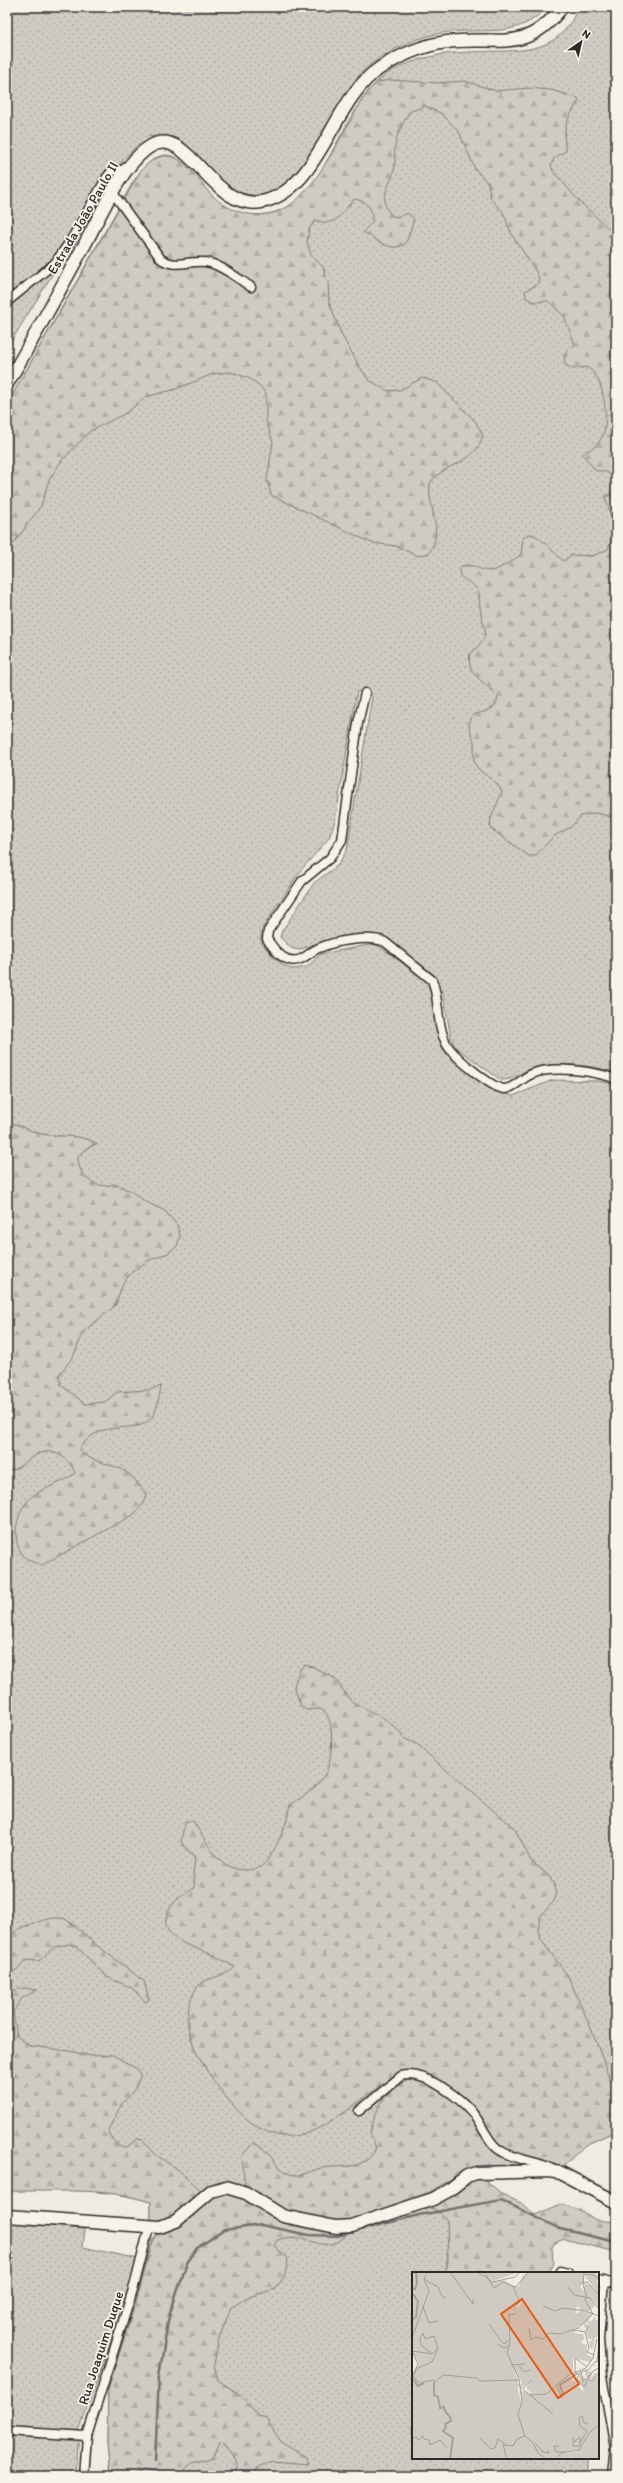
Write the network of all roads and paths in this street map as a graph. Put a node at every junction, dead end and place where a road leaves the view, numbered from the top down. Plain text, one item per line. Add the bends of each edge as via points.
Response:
1 (562, 7) edge
2 (128, 169) junction
3 (113, 193) junction
4 (251, 287) dead end
5 (7, 302) edge
6 (7, 384) edge
7 (365, 693) dead end
8 (616, 1079) edge
9 (359, 2111) dead end
10 (561, 2173) junction
11 (616, 2202) edge
12 (7, 2216) edge
13 (149, 2228) junction
14 (560, 2271) dead end
15 (564, 2272) edge
16 (601, 2280) edge
17 (616, 2284) edge
18 (7, 2431) edge
19 (87, 2436) junction
20 (84, 2476) edge
21 (612, 2476) edge

1 - 2 street, Estrada João Paulo II via 549,24 518,39 445,42 412,52 380,68 352,95 305,172 284,192 271,199 238,201 227,195 190,156 166,143 156,143 149,147
2 - 3 street, Estrada João Paulo II
2 - 5 street via 112,171 106,177 71,240 54,263
3 - 4 street via 161,259 173,265 209,263
3 - 6 street, Estrada João Paulo II
7 - 8 street via 342,840 334,854 302,882 268,931 267,939 283,958 290,961 297,961 316,949 330,945 368,938 385,942 432,980 441,1027 450,1051 499,1087 511,1087 532,1074 553,1070 589,1072
9 - 10 street via 400,2076 420,2076 437,2084 468,2108 496,2148 521,2159 550,2166
10 - 11 street
10 - 13 street via 549,2171 471,2174 433,2199 344,2227 327,2226 283,2216 241,2191 222,2188 206,2195 176,2221 160,2228
12 - 13 street
13 - 19 street, Rua Joaquim Duque via 135,2283
14 - 15 street
16 - 17 street
16 - 21 street via 599,2340 602,2377 614,2442
18 - 19 street
19 - 20 street, Rua Joaquim Duque

